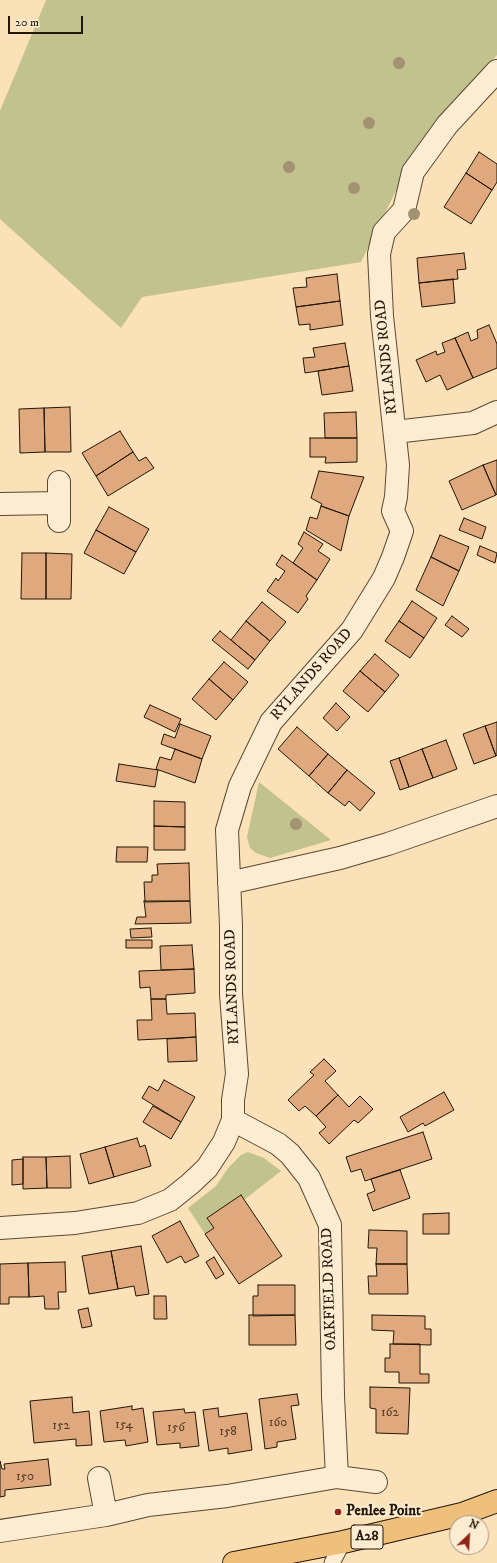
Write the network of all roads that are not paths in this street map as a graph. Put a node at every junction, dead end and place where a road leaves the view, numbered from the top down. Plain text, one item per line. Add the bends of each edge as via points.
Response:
1 (497, 71) edge
2 (497, 412) edge
3 (395, 432) junction
4 (59, 502) dead end
5 (0, 504) edge
6 (497, 806) edge
7 (230, 883) junction
8 (233, 1120) junction
9 (0, 1228) edge
10 (337, 1477) junction
11 (99, 1478) dead end
12 (376, 1482) dead end
13 (497, 1501) edge
14 (106, 1515) junction
15 (0, 1531) edge
16 (343, 1542) junction
17 (234, 1563) edge
18 (332, 1563) edge

1 - 3 street, RYLANDS ROAD via 447,125 413,172 404,210 384,232 378,258
2 - 3 street via 473,423
3 - 7 street, RYLANDS ROAD via 398,465 393,511 402,531 393,558 384,578 352,630 271,722 240,786 227,830
4 - 5 street
6 - 7 street via 340,858
7 - 8 street, RYLANDS ROAD via 231,994 237,1074
8 - 9 street, RYLANDS ROAD via 224,1142 207,1168 170,1200 138,1213 75,1223
8 - 10 street, OAKFIELD ROAD via 278,1144 290,1154 309,1178 330,1225
10 - 12 street
10 - 14 street via 227,1496 148,1505
11 - 14 street
13 - 16 highway, A28 via 462,1514
14 - 15 street
16 - 17 highway, A28
16 - 18 lane

